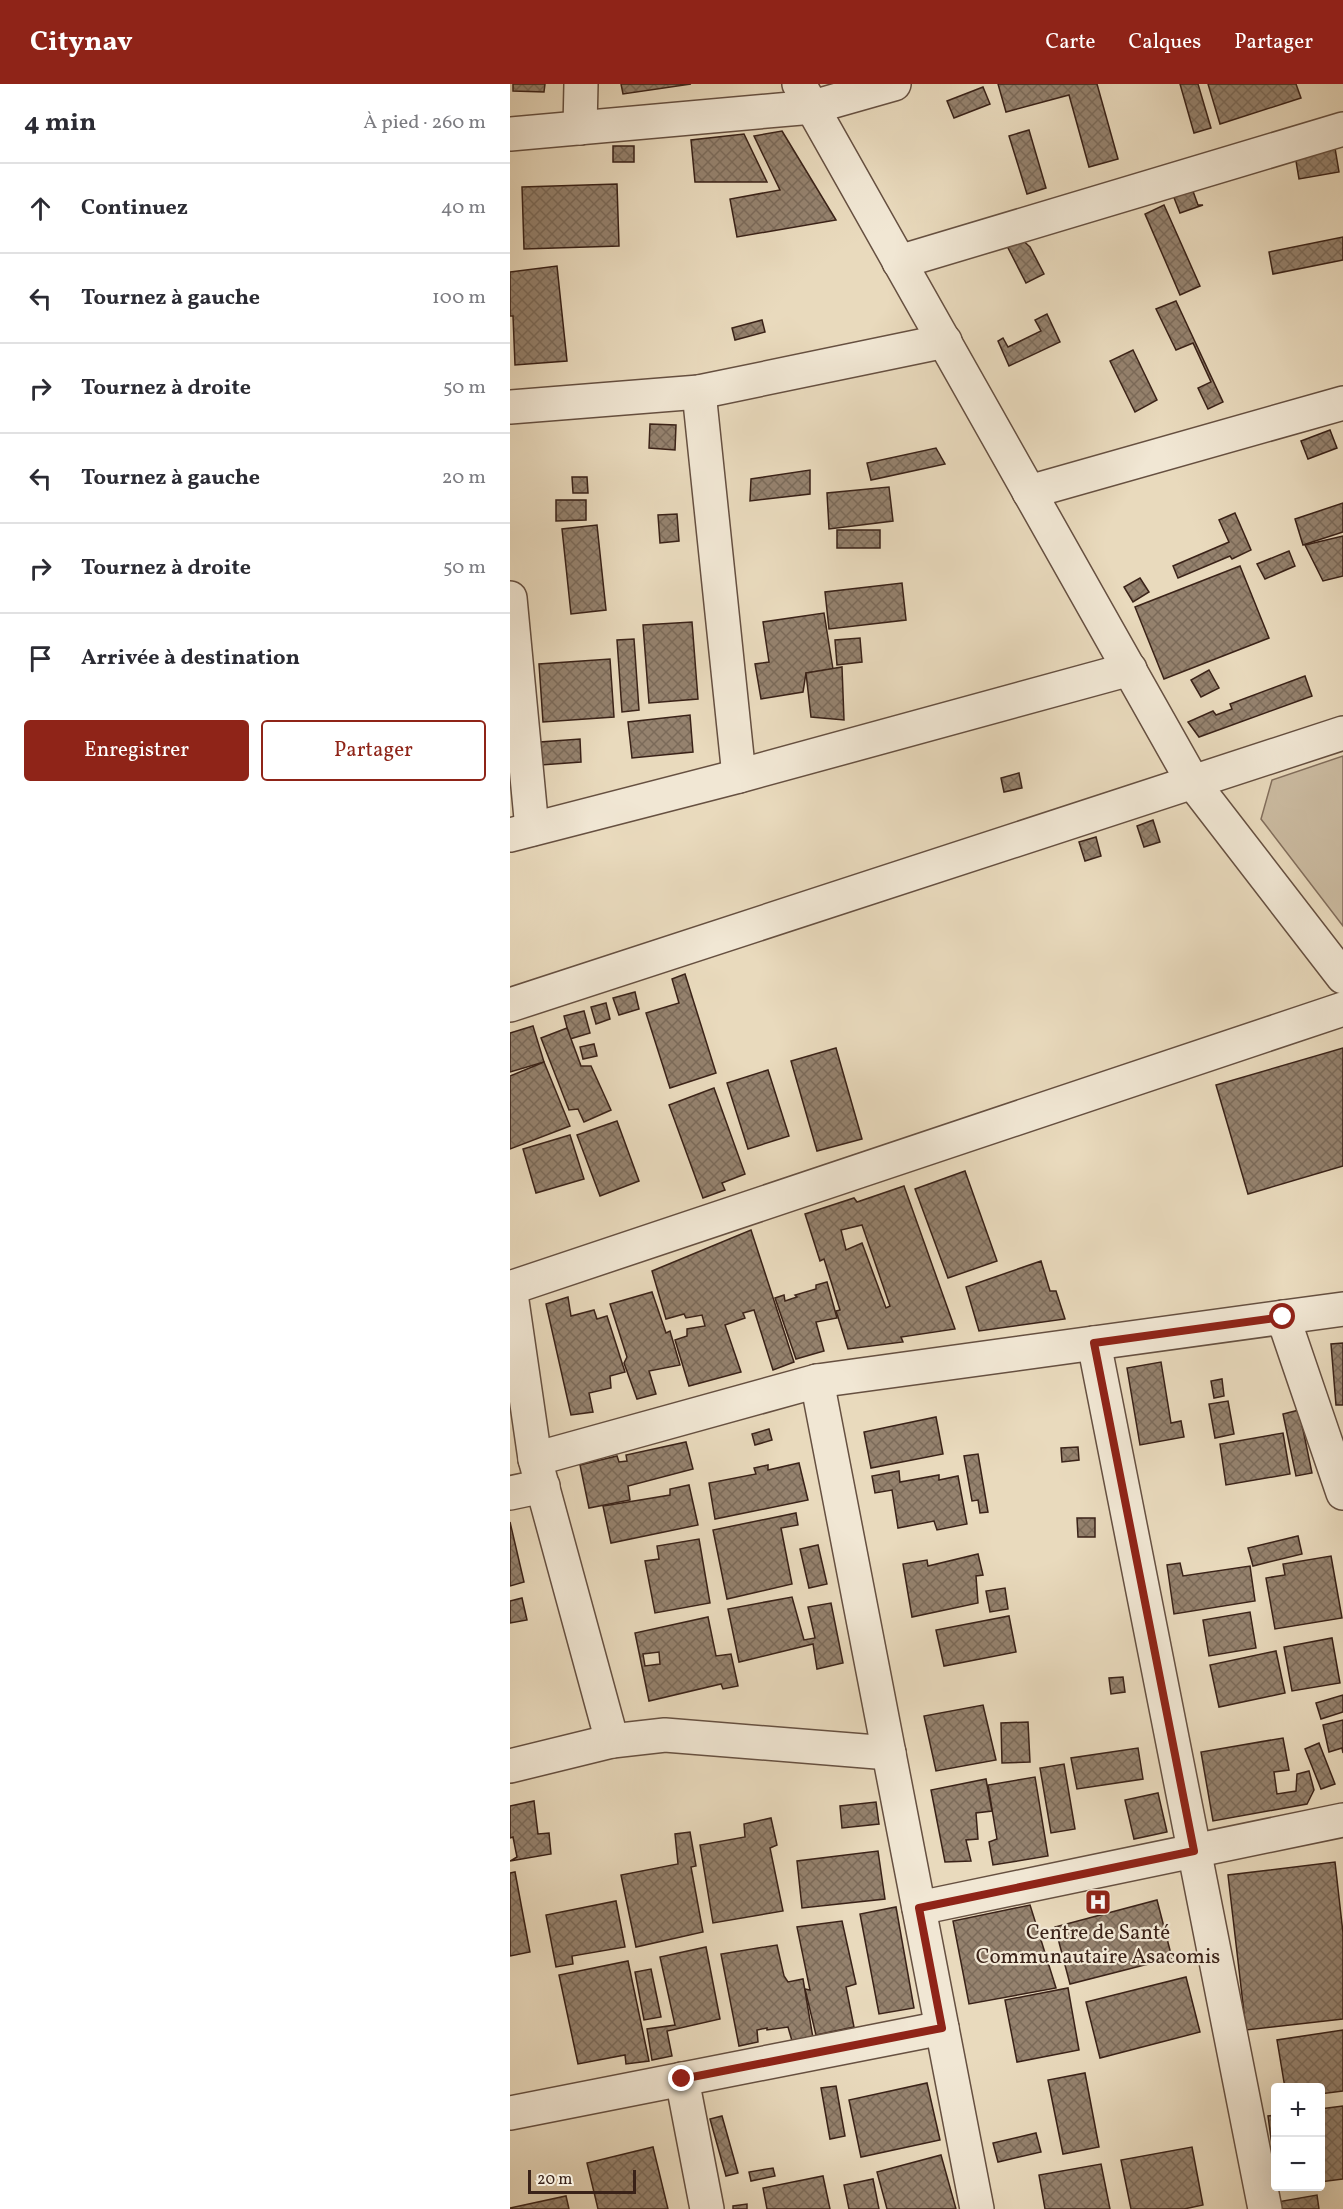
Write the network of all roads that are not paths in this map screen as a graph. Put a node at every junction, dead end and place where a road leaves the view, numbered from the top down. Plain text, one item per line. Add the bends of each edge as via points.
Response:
1 (581, 84) edge
2 (894, 84) edge
3 (806, 96) edge
4 (580, 128) junction
5 (1343, 129) edge
6 (510, 134) edge
7 (899, 262) junction
8 (945, 341) junction
9 (699, 392) junction
10 (1343, 403) edge
11 (510, 407) edge
12 (1029, 492) junction
13 (510, 598) edge
14 (1130, 669) junction
15 (1343, 733) edge
16 (740, 776) junction
17 (1194, 784) junction
18 (521, 832) edge
19 (1343, 977) edge
20 (510, 1005) edge
21 (1343, 1009) edge
22 (510, 1288) edge
23 (1343, 1309) edge
24 (1283, 1317) junction
25 (1094, 1343) junction
26 (817, 1381) junction
27 (539, 1473) junction
28 (510, 1493) edge
29 (1343, 1493) edge
30 (612, 1741) junction
31 (889, 1753) junction
32 (510, 1766) edge
33 (1343, 1820) edge
34 (1194, 1851) junction
35 (919, 1908) junction
36 (942, 2028) junction
37 (682, 2079) junction
38 (510, 2113) edge
39 (707, 2209) edge
40 (977, 2209) edge
41 (1264, 2209) edge

1 - 4 street
2 - 3 street
3 - 4 street
3 - 7 street
4 - 6 street
5 - 7 street
7 - 8 street
8 - 9 street
8 - 12 street
9 - 11 street
9 - 16 street
10 - 12 street
12 - 14 street
13 - 18 street
14 - 16 street
14 - 17 street
15 - 17 street
16 - 18 street
17 - 19 street
17 - 20 street
21 - 22 street
22 - 27 street
23 - 24 street
24 - 25 street
24 - 29 street
25 - 26 street
25 - 34 street
26 - 27 street
26 - 31 street
27 - 28 street
27 - 30 street
30 - 31 street via 665,1735
30 - 32 street
31 - 35 street
33 - 34 street
34 - 35 street
34 - 41 street
35 - 36 street
36 - 37 street
36 - 40 street
37 - 38 street
37 - 39 street

